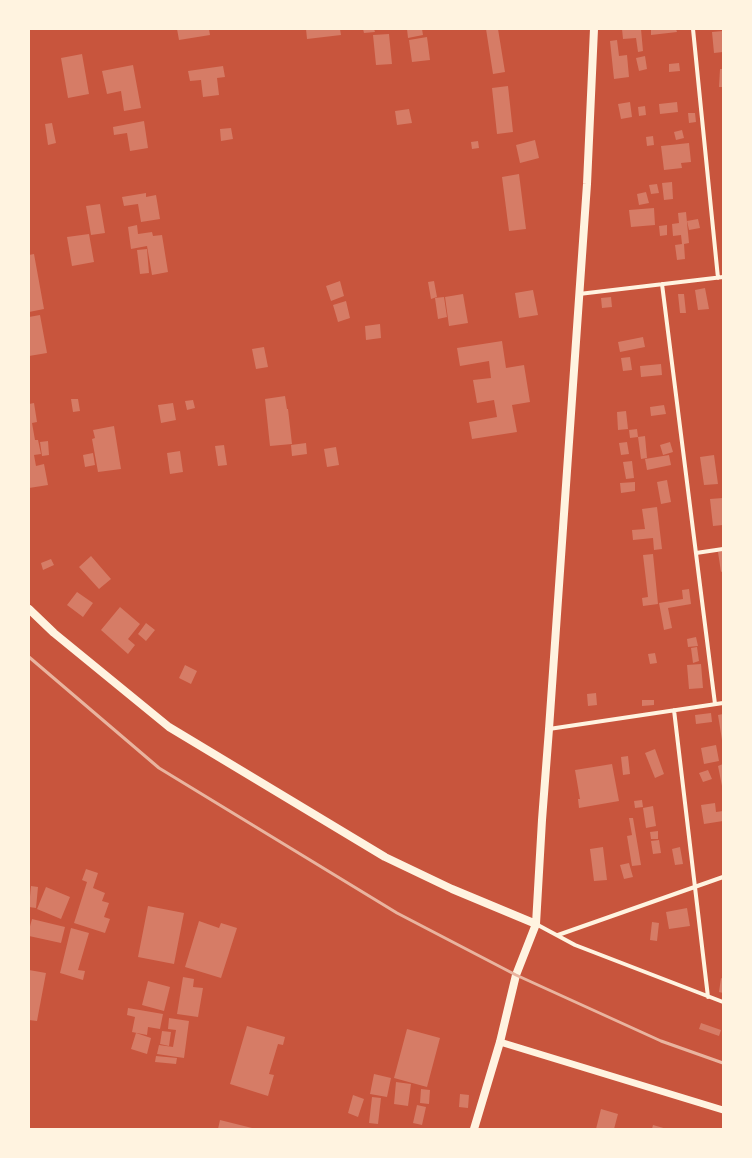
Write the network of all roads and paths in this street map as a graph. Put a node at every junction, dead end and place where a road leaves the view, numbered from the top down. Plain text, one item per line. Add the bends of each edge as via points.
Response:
1 (594, 29) edge
2 (693, 29) edge
3 (721, 277) edge
4 (662, 284) junction
5 (579, 294) junction
6 (723, 549) edge
7 (696, 553) junction
8 (29, 609) edge
9 (723, 703) edge
10 (715, 704) junction
11 (674, 710) junction
12 (549, 729) junction
13 (723, 877) edge
14 (695, 887) junction
15 (536, 924) junction
16 (558, 935) junction
17 (708, 997) junction
18 (723, 1002) edge
19 (500, 1042) junction
20 (723, 1110) edge
21 (474, 1129) edge

1 - 5 main road
2 - 3 street
3 - 4 street
4 - 5 street
4 - 7 street
5 - 12 main road
6 - 7 street
7 - 10 street
8 - 15 main road via 169,728 385,857 452,889
9 - 10 street
10 - 11 street
11 - 12 street
11 - 14 street
12 - 15 main road
13 - 14 street
14 - 16 street
14 - 17 street
15 - 16 street
15 - 19 main road via 516,976
16 - 17 street via 575,945
17 - 18 street
19 - 20 street
19 - 21 main road

